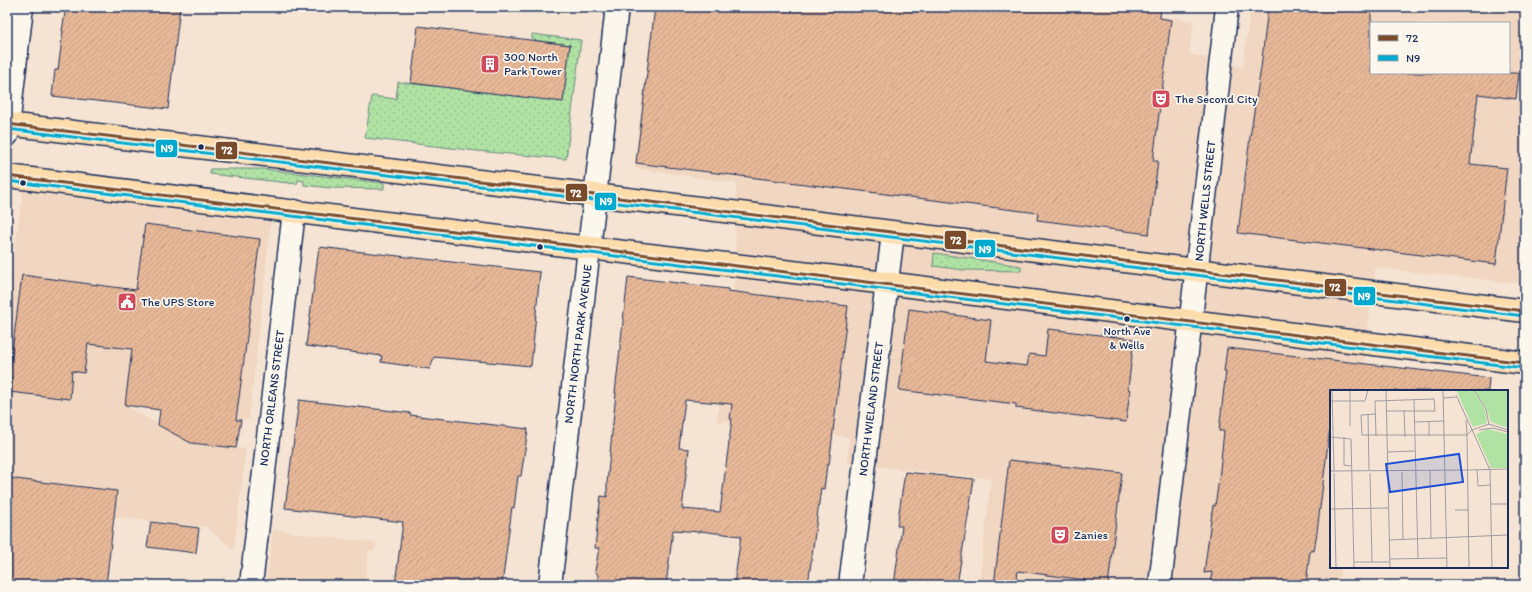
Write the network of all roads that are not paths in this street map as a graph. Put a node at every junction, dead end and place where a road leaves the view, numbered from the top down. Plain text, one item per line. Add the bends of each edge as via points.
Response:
1 (22, 7) edge
2 (617, 7) edge
3 (1227, 7) edge
4 (7, 127) edge
5 (7, 176) edge
6 (595, 195) junction
7 (294, 211) junction
8 (893, 233) junction
9 (589, 248) junction
10 (1197, 270) junction
11 (886, 283) junction
12 (1525, 311) edge
13 (1191, 321) junction
14 (1525, 363) edge
15 (251, 585) edge
16 (550, 585) edge
17 (850, 585) edge
18 (1160, 585) edge

1 - 4 street
2 - 6 street, NORTH NORTH PARK AVENUE
3 - 10 street, NORTH WELLS STREET
4 - 6 main road
5 - 7 main road
6 - 8 main road
6 - 9 street, NORTH NORTH PARK AVENUE
7 - 9 main road
7 - 15 street, NORTH ORLEANS STREET
8 - 10 main road
8 - 11 street, NORTH WIELAND STREET
9 - 11 main road
9 - 16 street, NORTH NORTH PARK AVENUE
10 - 12 main road
10 - 13 street, NORTH WELLS STREET
11 - 13 main road
11 - 17 street, NORTH WIELAND STREET
13 - 14 main road
13 - 18 street, NORTH WELLS STREET

